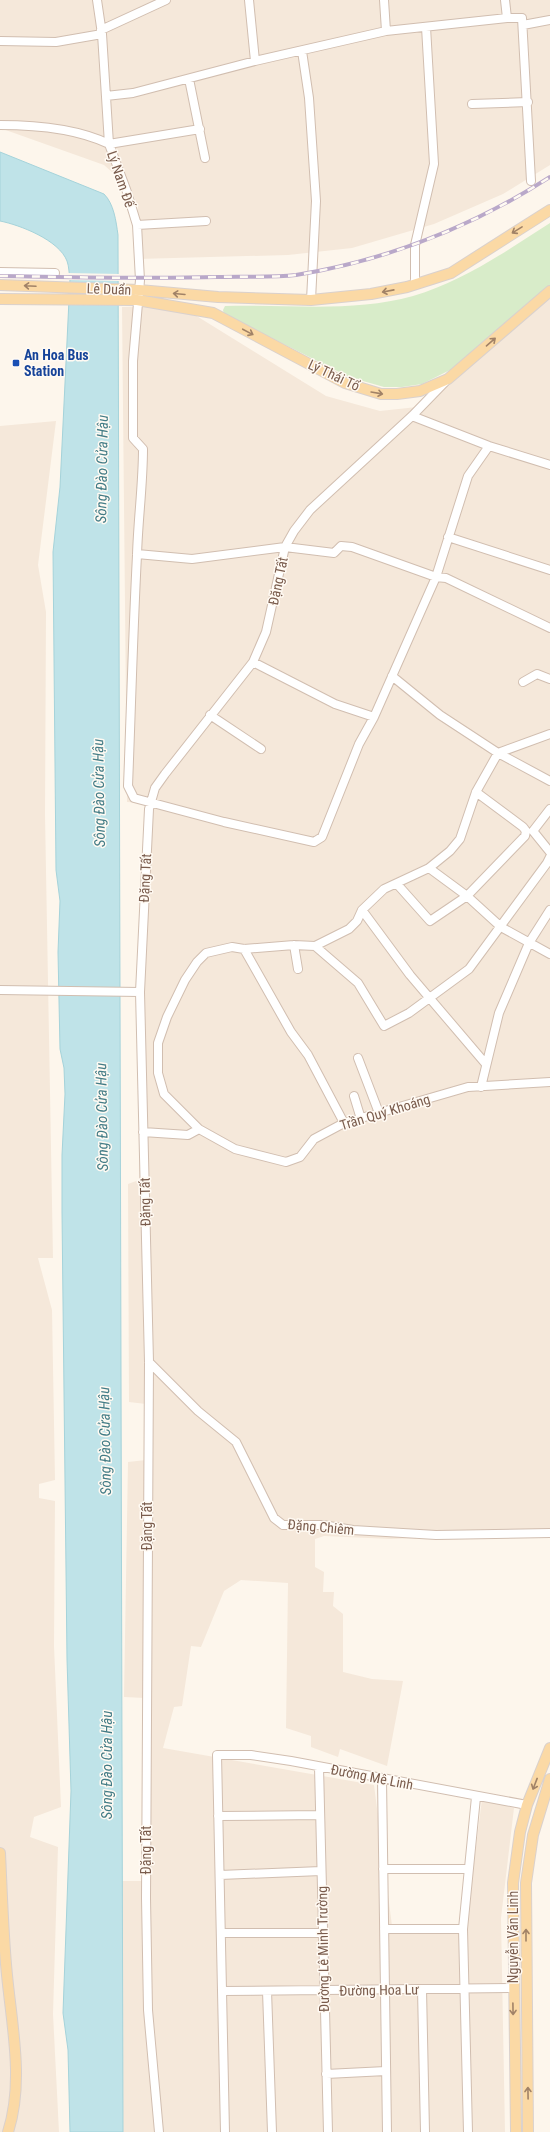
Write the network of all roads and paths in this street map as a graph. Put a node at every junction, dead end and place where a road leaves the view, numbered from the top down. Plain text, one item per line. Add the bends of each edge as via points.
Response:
1 (97, 0) edge
2 (166, 0) edge
3 (250, 0) edge
4 (384, 0) edge
5 (505, 0) edge
6 (507, 18) junction
7 (550, 20) edge
8 (523, 25) junction
9 (426, 27) junction
10 (386, 31) junction
11 (102, 32) junction
12 (0, 41) edge
13 (302, 51) junction
14 (255, 61) junction
15 (189, 79) junction
16 (106, 96) junction
17 (528, 102) junction
18 (472, 104) dead end
19 (0, 125) edge
20 (200, 129) junction
21 (109, 144) junction
22 (205, 158) dead end
23 (531, 181) dead end
24 (550, 210) edge
25 (206, 221) dead end
26 (137, 225) junction
27 (0, 272) edge
28 (55, 273) dead end
29 (0, 285) edge
30 (415, 285) junction
31 (550, 291) edge
32 (136, 295) junction
33 (218, 297) junction
34 (0, 299) edge
35 (311, 300) junction
36 (213, 313) junction
37 (448, 379) junction
38 (412, 416) junction
39 (489, 446) junction
40 (550, 465) edge
41 (448, 537) junction
42 (285, 547) junction
43 (137, 554) junction
44 (550, 570) edge
45 (436, 578) junction
46 (550, 628) edge
47 (253, 662) junction
48 (392, 676) junction
49 (550, 679) edge
50 (523, 682) dead end
51 (210, 715) junction
52 (374, 717) junction
53 (550, 734) edge
54 (261, 749) dead end
55 (498, 754) junction
56 (550, 781) edge
57 (476, 792) junction
58 (150, 802) junction
59 (550, 809) edge
60 (533, 831) junction
61 (525, 836) junction
62 (550, 852) edge
63 (550, 857) edge
64 (429, 868) junction
65 (397, 884) junction
66 (467, 896) junction
67 (362, 910) junction
68 (550, 910) edge
69 (501, 927) junction
70 (530, 943) junction
71 (294, 945) junction
72 (315, 946) junction
73 (244, 950) junction
74 (550, 954) edge
75 (298, 969) dead end
76 (0, 990) edge
77 (140, 992) junction
78 (430, 997) junction
79 (358, 1058) dead end
80 (485, 1063) junction
81 (550, 1082) edge
82 (481, 1087) junction
83 (354, 1096) dead end
84 (378, 1113) junction
85 (361, 1119) junction
86 (344, 1123) junction
87 (199, 1129) junction
88 (143, 1132) junction
89 (149, 1362) junction
90 (550, 1533) edge
91 (550, 1748) edge
92 (318, 1766) junction
93 (382, 1779) junction
94 (550, 1779) edge
95 (476, 1797) junction
96 (527, 1805) junction
97 (320, 1815) junction
98 (218, 1816) junction
99 (0, 1853) edge
100 (383, 1869) junction
101 (468, 1869) junction
102 (321, 1871) junction
103 (220, 1875) junction
104 (463, 1928) junction
105 (384, 1929) junction
106 (221, 1933) junction
107 (322, 1933) junction
108 (513, 1957) junction
109 (526, 1957) junction
110 (513, 1988) junction
111 (385, 1989) junction
112 (422, 1989) junction
113 (464, 1989) junction
114 (324, 1990) junction
115 (222, 1991) junction
116 (267, 1991) junction
117 (386, 2071) junction
118 (326, 2074) junction
119 (8, 2132) edge
120 (159, 2132) edge
121 (225, 2132) edge
122 (272, 2132) edge
123 (328, 2132) edge
124 (387, 2132) edge
125 (425, 2132) edge
126 (468, 2132) edge
127 (516, 2132) edge
128 (528, 2132) edge

1 - 11 street
2 - 11 street
3 - 14 street
4 - 10 street
5 - 6 street
6 - 8 street via 522,18
6 - 9 street
7 - 8 street
8 - 17 street
9 - 10 street
9 - 30 street via 434,164 415,245
10 - 13 street
11 - 12 street via 56,42
11 - 16 street
13 - 14 street
13 - 35 street via 309,98 316,201
14 - 15 street
15 - 16 street via 133,93
15 - 20 street
16 - 21 street
17 - 18 street
17 - 23 street
19 - 21 street, Lý Nam Đế via 44,128
20 - 21 street
20 - 22 street
21 - 26 street, Lý Nam Đế
24 -> 30 main road via 451,273
25 - 26 street
26 - 32 street, Lý Nam Đế via 140,277
27 - 28 street
32 -> 29 main road, Lê Duẩn via 59,287
30 -> 35 main road via 371,294
37 -> 31 main road, Lý Thái Tổ
33 -> 32 main road, Lê Duẩn
32 - 34 main road, Lê Duẩn
32 - 36 main road, Lê Duẩn
32 - 43 street, Lý Nam Đế via 133,438 143,449
33 - 35 main road
33 - 36 main road
36 -> 37 main road, Lý Thái Tổ via 364,390 398,394 420,391
37 - 38 street, Đặng Tất
38 - 39 street
38 - 42 street, Đặng Tất via 310,510
39 - 40 street
39 - 41 street via 468,476
41 - 44 street
41 - 45 street
42 - 43 street via 192,559
42 - 45 street via 334,553 341,546 352,547
42 - 47 street, Đặng Tất via 266,632
43 - 58 street, Lý Nam Đế via 128,786 134,798
45 - 46 street via 446,578
45 - 48 street
47 - 51 street, Đặng Tất
47 - 52 street via 335,704
48 - 52 street
48 - 55 street via 440,715
49 - 50 street via 537,674
51 - 54 street
51 - 58 street, Đặng Tất via 155,788
52 - 58 street, Lý Nam Đế via 359,744 325,832 314,842
53 - 55 street
55 - 56 street
55 - 57 street
57 - 61 street via 523,827 526,831
57 - 64 street via 460,839
58 - 77 street, Đặng Tất
59 - 60 street
60 - 61 street
60 - 62 street
61 - 66 street
63 - 69 street
64 - 65 street
64 - 66 street
65 - 66 street via 430,921
65 - 67 street via 384,889
66 - 69 street
67 - 72 street via 357,921 349,929
67 - 78 street via 410,975
68 - 70 street
69 - 70 street
69 - 78 street via 469,970
70 - 74 street
70 - 80 street via 499,1013
71 - 72 street, Trần Quý Khoáng
71 - 73 street, Trần Quý Khoáng
71 - 75 street
72 - 78 street via 358,983 384,1026 409,1013
73 - 86 street via 291,1032 308,1055
73 - 87 street, Trần Quý Khoáng via 232,947 206,953 185,980 158,1043 158,1073 164,1094
76 - 77 street
77 - 88 street, Đặng Tất
78 - 80 street
79 - 84 street
80 - 82 street
81 - 82 street, Trần Quý Khoáng
82 - 84 street, Trần Quý Khoáng via 468,1087
83 - 85 street
84 - 85 street, Trần Quý Khoáng
85 - 86 street, Trần Quý Khoáng
86 - 87 street, Trần Quý Khoáng via 314,1138 300,1157 286,1162 235,1149
87 - 88 street via 188,1135
88 - 89 street, Đặng Tất
89 - 90 street, Đặng Chiêm via 198,1411 236,1442 274,1518 283,1525 323,1525 353,1530 436,1535
89 - 120 street, Đặng Tất via 147,1950 148,2010
91 -> 96 main road, Nguyễn Văn Linh
92 - 93 street, Đường Mê Linh
92 - 97 street, Đường Lê Minh Trường
92 - 98 street, Đường Mê Linh via 251,1755 217,1755
93 - 95 street, Đường Mê Linh
93 - 100 street
109 -> 94 main road, Nguyễn Văn Linh via 527,1876 533,1834
95 - 96 street, Đường Mê Linh
95 - 101 street
96 - 108 main road, Nguyễn Văn Linh via 520,1832 513,1883
97 - 98 street
97 - 102 street, Đường Lê Minh Trường
98 - 103 street
99 - 119 main road via 17,2076 14,2113
100 - 101 street
100 - 105 street
101 - 104 street
102 - 103 street
102 - 107 street, Đường Lê Minh Trường
103 - 106 street
104 - 105 street
104 - 113 street
105 - 111 street
106 - 107 street
106 - 115 street
107 - 114 street, Đường Lê Minh Trường
108 - 109 main road
108 - 110 main road, Nguyễn Văn Linh
128 -> 109 main road, Nguyễn Văn Linh
110 - 113 street, Đường Hoa Lư
110 -> 127 main road, Nguyễn Văn Linh
111 - 112 street, Đường Hoa Lư
111 - 114 street, Đường Hoa Lư
111 - 117 street
112 - 113 street, Đường Hoa Lư
112 - 125 street
113 - 126 street
114 - 116 street, Đường Hoa Lư
114 - 118 street, Đường Lê Minh Trường
115 - 116 street, Đường Hoa Lư
115 - 121 street
116 - 122 street
117 - 118 street
117 - 124 street
118 - 123 street, Đường Lê Minh Trường

